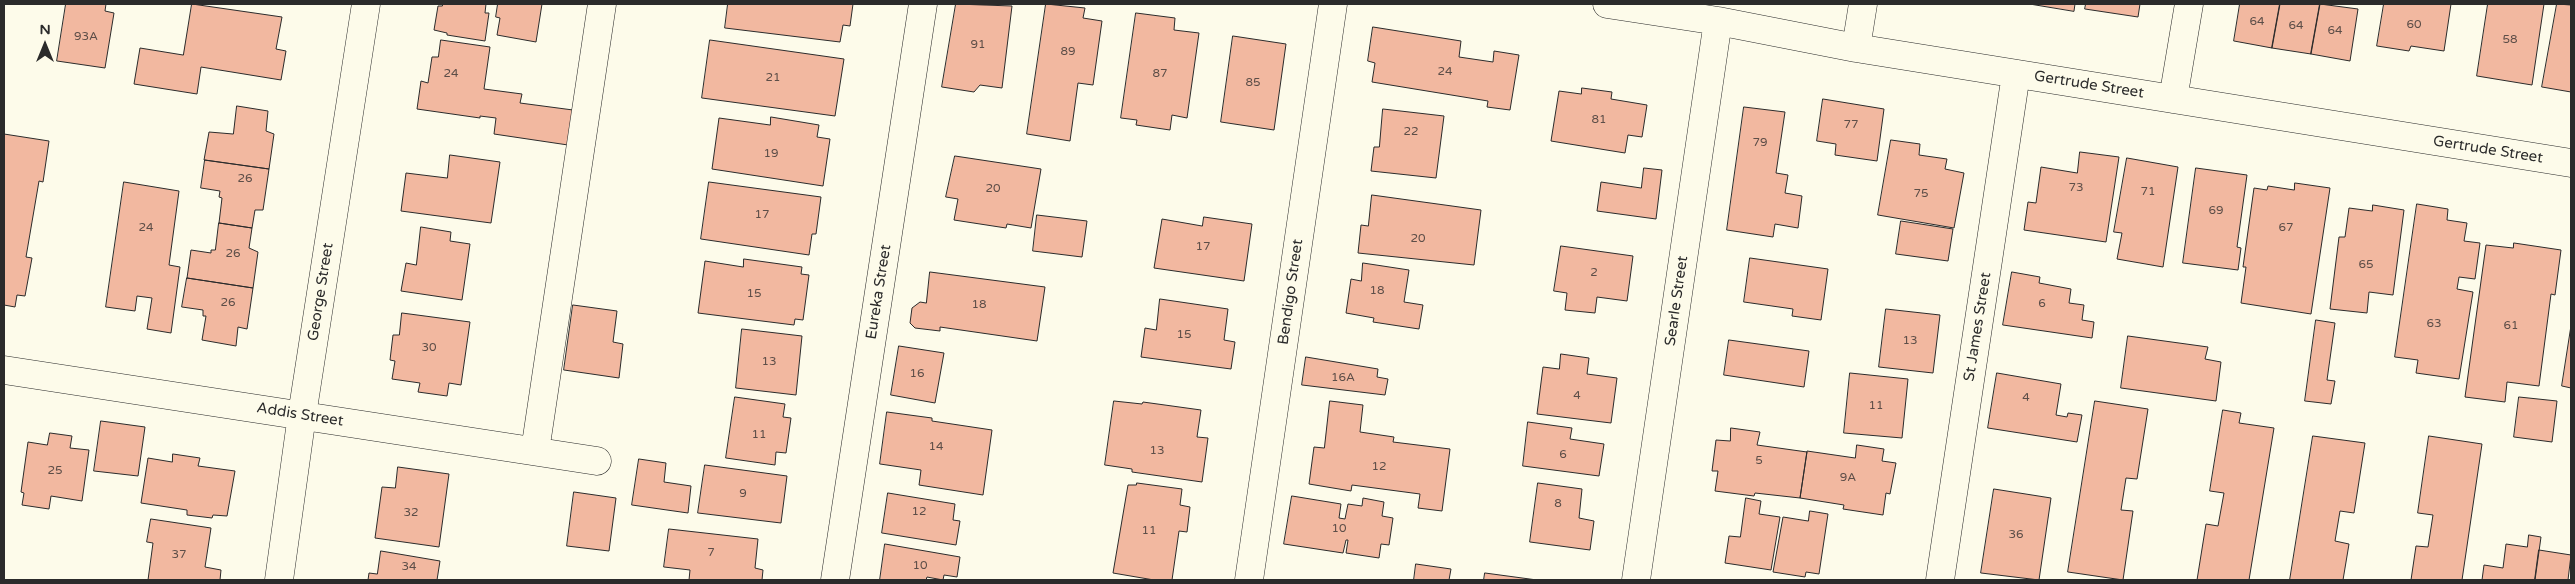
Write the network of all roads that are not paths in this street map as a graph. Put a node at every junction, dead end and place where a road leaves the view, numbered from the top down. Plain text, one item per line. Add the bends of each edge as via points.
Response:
1 (366, 4) edge
2 (602, 4) edge
3 (923, 4) edge
4 (1334, 4) edge
5 (1607, 4) edge
6 (1864, 4) edge
7 (2189, 4) edge
8 (1718, 21) junction
9 (1856, 48) junction
10 (2016, 74) junction
11 (2173, 99) junction
12 (2571, 163) edge
13 (4, 370) edge
14 (302, 416) junction
15 (535, 451) junction
16 (597, 461) dead end
17 (279, 580) edge
18 (835, 580) edge
19 (1248, 580) edge
20 (1636, 580) edge
21 (1940, 580) edge

1 - 14 street, George Street
2 - 15 street
3 - 18 street, Eureka Street
4 - 19 street, Bendigo Street
5 - 8 street, Gertrude Street
6 - 9 street
7 - 11 street
8 - 9 street, Gertrude Street
8 - 20 street, Searle Street
9 - 10 street, Gertrude Street
10 - 11 street, Gertrude Street
10 - 21 street, St James Street
11 - 12 street, Gertrude Street
13 - 14 street, Addis Street
14 - 15 street, Addis Street
14 - 17 street, George Street
15 - 16 street, Addis Street

